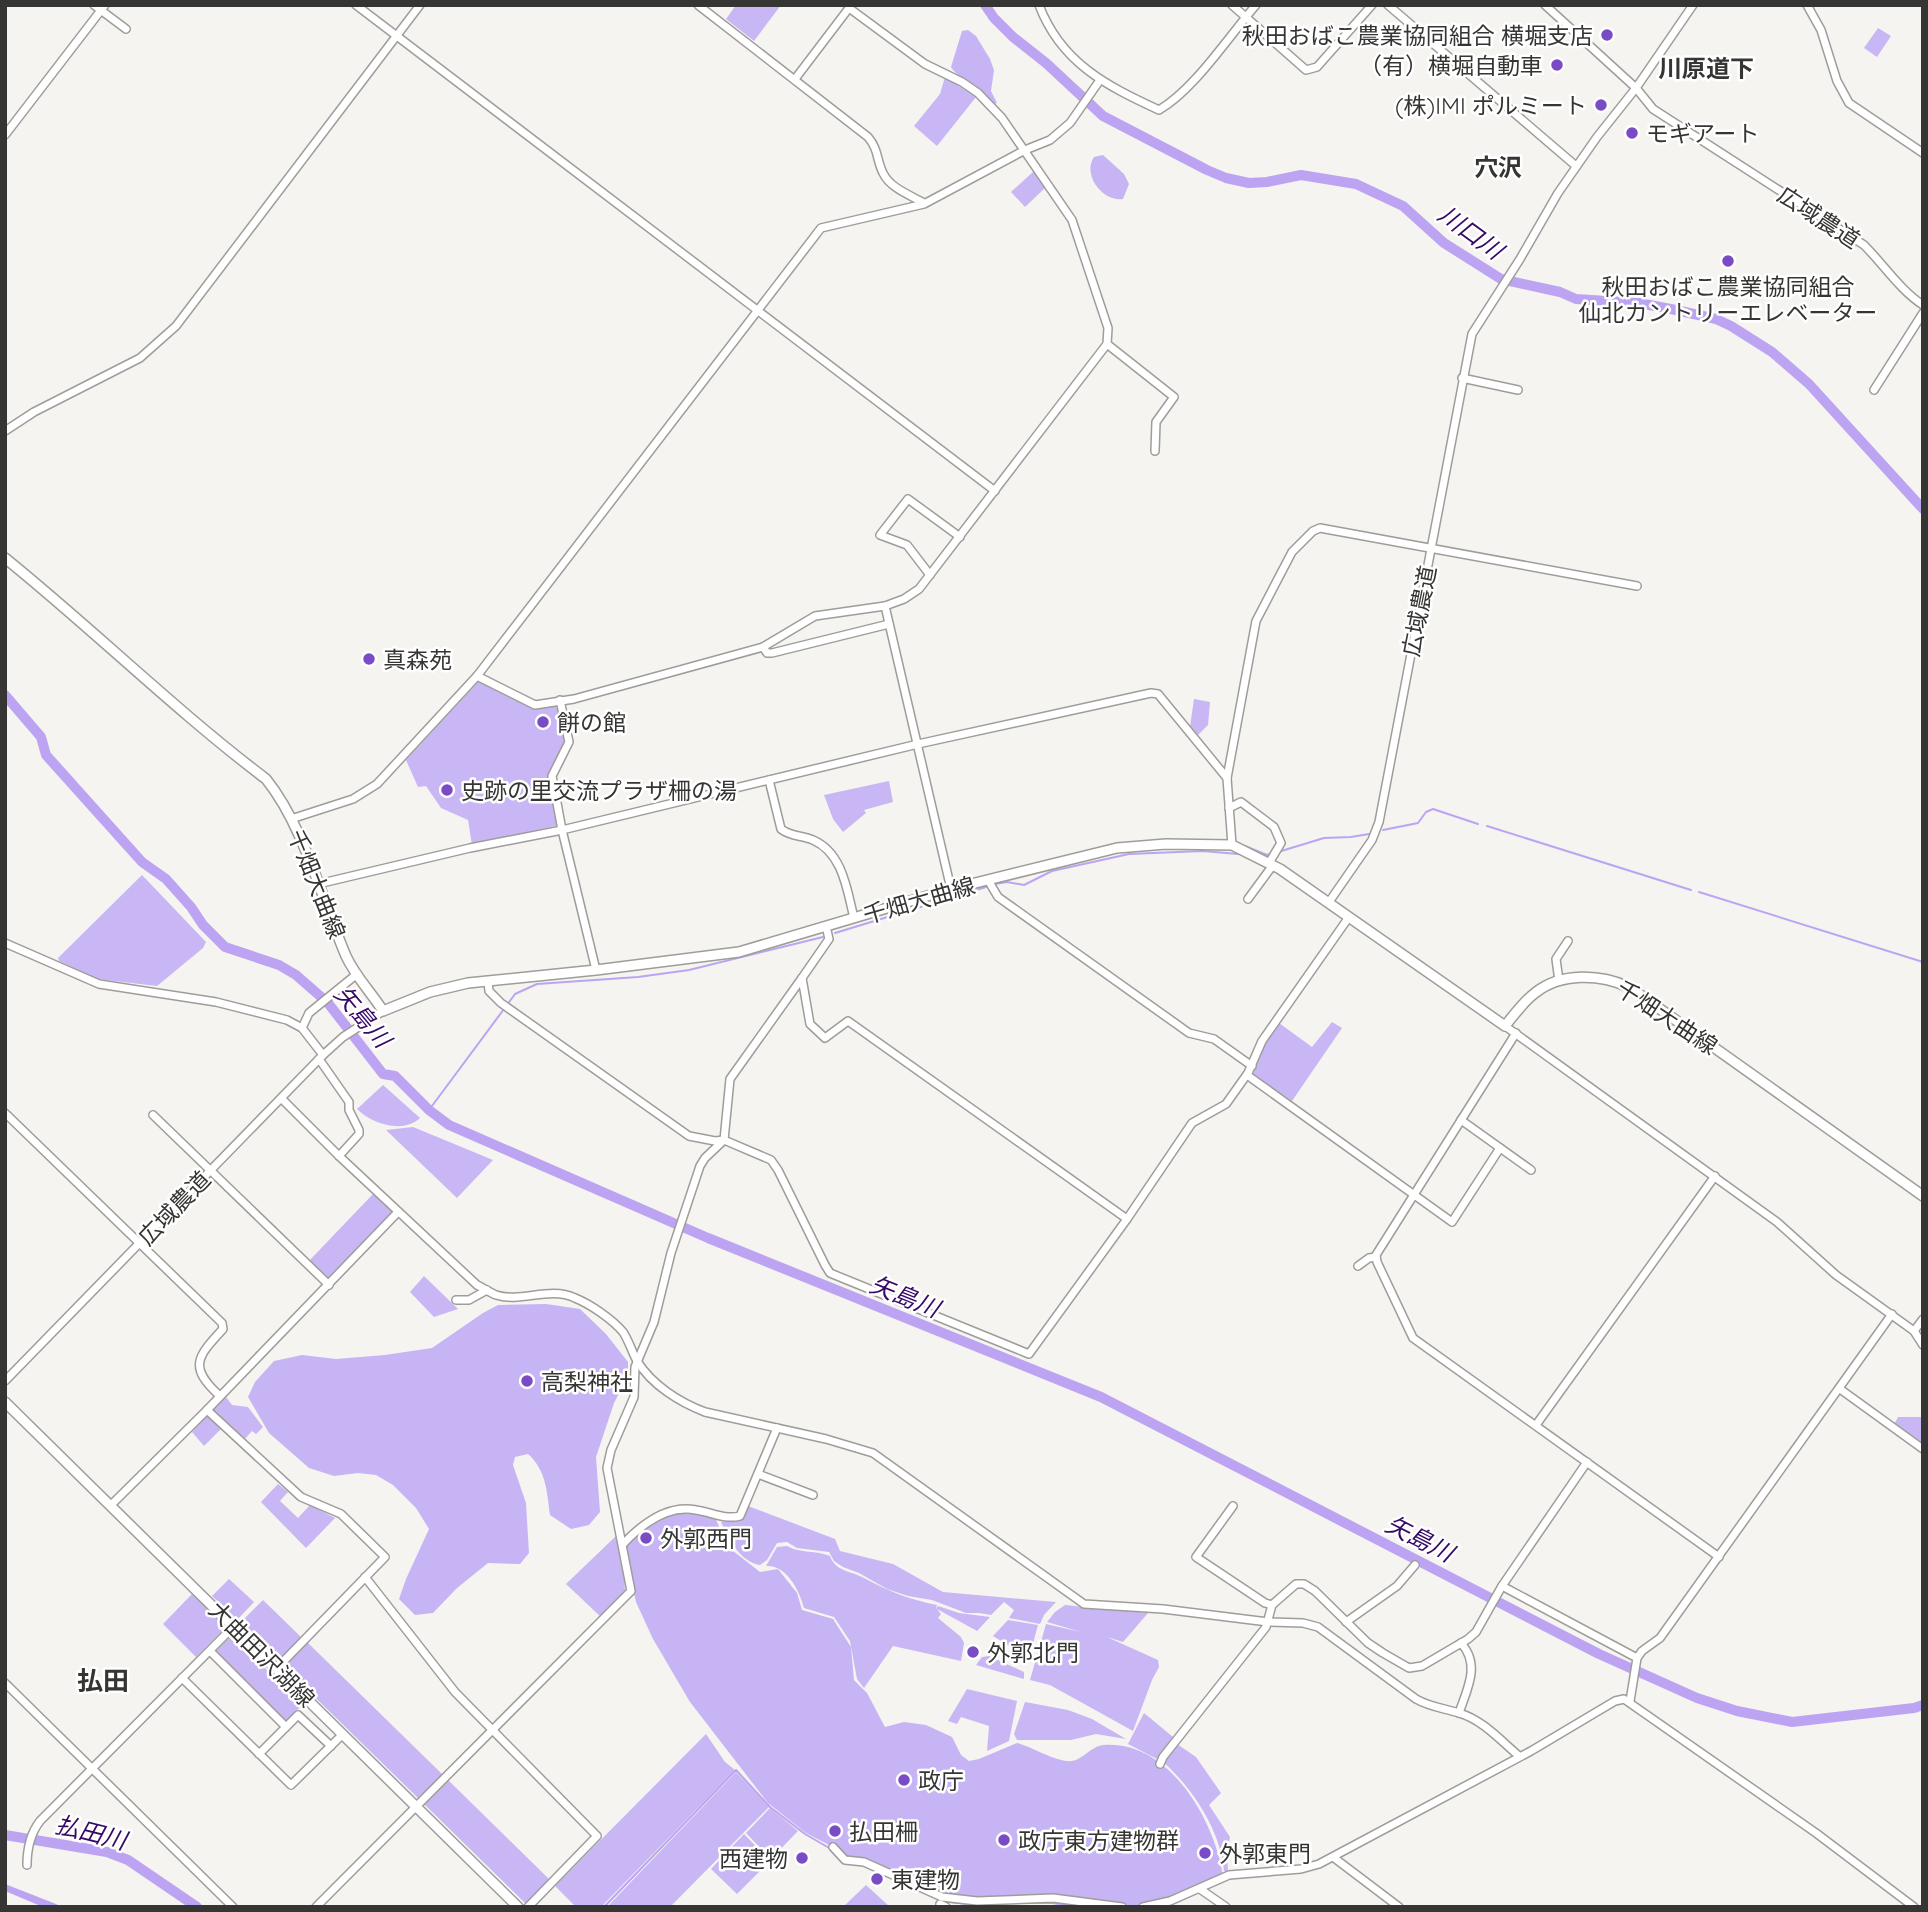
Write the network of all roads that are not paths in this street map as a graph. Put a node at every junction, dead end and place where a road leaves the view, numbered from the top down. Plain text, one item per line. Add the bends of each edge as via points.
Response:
1 (356, 5) edge
2 (420, 5) edge
3 (698, 5) edge
4 (1039, 5) edge
5 (1232, 5) edge
6 (1256, 5) edge
7 (1372, 5) edge
8 (1388, 5) edge
9 (1545, 5) edge
10 (1693, 5) edge
11 (1807, 5) edge
12 (100, 7) edge
13 (1246, 17) junction
14 (126, 29) dead end
15 (396, 36) junction
16 (795, 79) junction
17 (1100, 80) junction
18 (1636, 88) junction
19 (5, 135) edge
20 (1025, 150) junction
21 (1923, 153) edge
22 (1576, 166) junction
23 (924, 204) junction
24 (1923, 305) edge
25 (757, 311) junction
26 (1923, 313) edge
27 (1107, 344) junction
28 (1462, 378) junction
29 (1518, 390) dead end
30 (1874, 390) dead end
31 (5, 431) edge
32 (1155, 450) dead end
33 (995, 491) junction
34 (960, 537) junction
35 (1431, 548) junction
36 (5, 558) edge
37 (930, 575) junction
38 (1637, 586) dead end
39 (885, 606) junction
40 (889, 624) junction
41 (763, 647) junction
42 (477, 676) junction
43 (560, 701) junction
44 (918, 744) junction
45 (1227, 778) junction
46 (769, 780) junction
47 (1229, 808) junction
48 (291, 819) junction
49 (562, 830) junction
50 (1232, 845) junction
51 (1272, 862) junction
52 (988, 880) junction
53 (318, 884) junction
54 (951, 889) junction
55 (1248, 899) dead end
56 (1329, 902) junction
57 (1349, 917) junction
58 (854, 918) junction
59 (826, 926) junction
60 (1568, 941) dead end
61 (5, 943) edge
62 (596, 970) junction
63 (356, 974) junction
64 (802, 978) junction
65 (488, 981) junction
66 (1559, 981) junction
67 (383, 1010) junction
68 (1505, 1026) junction
69 (302, 1028) junction
70 (1516, 1033) junction
71 (321, 1057) junction
72 (1252, 1066) junction
73 (1247, 1075) junction
74 (282, 1099) junction
75 (5, 1112) edge
76 (153, 1115) dead end
77 (1461, 1120) junction
78 (724, 1140) junction
79 (1500, 1148) junction
80 (339, 1156) junction
81 (1531, 1170) dead end
82 (211, 1171) junction
83 (1715, 1176) junction
84 (1414, 1194) junction
85 (1923, 1196) edge
86 (398, 1212) junction
87 (1127, 1219) junction
88 (139, 1244) junction
89 (1376, 1257) junction
90 (1358, 1266) dead end
91 (329, 1285) junction
92 (487, 1290) junction
93 (456, 1300) dead end
94 (1892, 1314) junction
95 (1923, 1319) edge
96 (1914, 1331) junction
97 (1923, 1345) edge
98 (638, 1362) junction
99 (5, 1381) edge
100 (1839, 1389) junction
101 (220, 1396) junction
102 (5, 1402) edge
103 (207, 1410) junction
104 (1536, 1425) junction
105 (777, 1428) junction
106 (1923, 1449) edge
107 (1587, 1462) junction
108 (758, 1474) junction
109 (813, 1495) dead end
110 (111, 1505) junction
111 (1233, 1506) dead end
112 (623, 1544) junction
113 (1719, 1557) junction
114 (1415, 1565) dead end
115 (365, 1577) junction
116 (1502, 1586) junction
117 (1272, 1605) junction
118 (1268, 1622) junction
119 (1346, 1622) junction
120 (234, 1626) junction
121 (1461, 1643) junction
122 (210, 1651) junction
123 (1636, 1659) junction
124 (276, 1669) junction
125 (183, 1678) junction
126 (5, 1683) edge
127 (1630, 1702) junction
128 (1459, 1713) junction
129 (286, 1727) junction
130 (493, 1730) junction
131 (343, 1734) junction
132 (331, 1746) junction
133 (259, 1754) junction
134 (1519, 1756) junction
135 (1160, 1764) dead end
136 (92, 1769) junction
137 (416, 1806) junction
138 (833, 1847) dead end
139 (1333, 1857) junction
140 (27, 1865) dead end
141 (1200, 1889) junction
142 (233, 1907) edge
143 (316, 1907) edge
144 (518, 1907) edge
145 (528, 1907) edge
146 (1122, 1907) edge
147 (1143, 1907) edge
148 (1226, 1907) edge
149 (1399, 1907) edge
150 (1914, 1907) edge

1 - 15 street
2 - 15 street
3 - 16 street
4 - 17 street via 1052,33
5 - 13 street
6 - 13 street
7 - 13 street via 1317,67 1306,70
8 - 22 street
9 - 18 street, 広域農道
10 - 18 street
11 - 21 street via 1849,103
12 - 14 street
12 - 19 street
13 - 17 street via 1193,80 1159,110
15 - 25 street
15 - 31 street via 176,326 140,358
16 - 20 street via 849,8 925,64 978,93
16 - 23 street via 869,137 891,183
17 - 20 street via 1075,116 1050,140
18 - 22 street
18 - 24 street, 広域農道 via 1653,109 1864,246
20 - 23 street
20 - 27 street via 1072,220 1108,328
22 - 28 street, 広域農道 via 1472,334
23 - 25 street via 821,228
25 - 33 street
25 - 42 street
26 - 30 street
27 - 32 street via 1174,397 1156,422
27 - 33 street
28 - 29 street
28 - 35 street, 広域農道
33 - 34 street
34 - 37 street
34 - 37 street via 908,499 880,535 907,545
35 - 38 street
35 - 45 street via 1320,528 1292,552 1256,621
35 - 56 street, 広域農道 via 1379,822 1373,840
36 - 48 main road, 千畑大曲線 via 266,779
37 - 39 street via 919,589
39 - 40 street
39 - 41 street via 815,616
40 - 41 street via 772,653
40 - 44 street
41 - 43 street
42 - 43 street via 535,705
42 - 48 street via 377,784 353,799
43 - 49 street via 569,743 552,776
44 - 45 street via 1158,694
44 - 46 street
44 - 54 street
45 - 47 street
46 - 49 street
46 - 58 street via 779,826 789,835 817,842 839,865
47 - 50 street
47 - 51 street via 1241,802 1274,827 1280,836
48 - 53 main road, 千畑大曲線
49 - 53 street
49 - 62 street
50 - 51 main road, 千畑大曲線
50 - 52 main road, 千畑大曲線 via 1117,848
51 - 55 street
51 - 56 main road, 千畑大曲線
52 - 54 main road, 千畑大曲線
52 - 72 street via 998,897 1189,1034 1214,1039
53 - 63 main road, 千畑大曲線
54 - 58 main road, 千畑大曲線
56 - 57 main road, 千畑大曲線
57 - 68 main road, 千畑大曲線
57 - 72 street via 1262,1041
58 - 59 main road, 千畑大曲線
59 - 62 main road, 千畑大曲線 via 739,951
59 - 64 street via 829,939
60 - 66 street via 1556,959
61 - 69 street via 99,984 216,1002
62 - 65 main road, 千畑大曲線
63 - 67 main road, 千畑大曲線
63 - 69 street via 309,1013
64 - 78 street via 730,1079
64 - 87 street via 810,1024 825,1038 848,1021
65 - 67 main road, 千畑大曲線 via 452,986
65 - 78 street via 489,991 501,1003 689,1136
66 - 68 main road, 千畑大曲線 via 1534,994
66 - 85 main road, 千畑大曲線 via 1599,978 1629,988
67 - 71 street, 広域農道
68 - 70 street
69 - 71 street
70 - 77 street
70 - 83 street
71 - 74 street, 広域農道
71 - 80 street via 359,1130
72 - 73 street
73 - 84 street
73 - 87 street via 1226,1104 1192,1123
74 - 80 street
74 - 82 street, 広域農道
75 - 88 street
76 - 82 street
77 - 79 street
77 - 84 street
78 - 87 street via 774,1163 830,1273 1029,1354
78 - 98 street via 702,1162
79 - 81 street
79 - 84 street via 1452,1222
80 - 86 street
82 - 88 street, 広域農道
82 - 91 street
83 - 94 street via 1777,1222 1836,1275
83 - 104 street
84 - 89 street
86 - 91 street
86 - 92 street
88 - 99 street, 広域農道
88 - 101 street via 222,1323 223,1329 200,1356 204,1381
89 - 90 street
89 - 104 street via 1413,1338
91 - 101 street
92 - 93 street via 469,1300
92 - 98 street via 505,1296 552,1292 576,1298 622,1332
94 - 96 street
94 - 100 street
95 - 96 street
96 - 97 street
98 - 105 street via 658,1385 690,1406
98 - 112 street via 634,1397 607,1468
100 - 106 street
100 - 113 street
101 - 103 street
102 - 110 main road, 大曲田沢湖線
103 - 110 street
103 - 115 street via 301,1497 341,1514 386,1557
104 - 107 street
105 - 108 street
105 - 118 street via 873,1453 1084,1604
107 - 113 street
107 - 116 street
108 - 109 street
108 - 112 street via 740,1516 670,1510
110 - 120 main road, 大曲田沢湖線
111 - 117 street via 1196,1557
112 - 130 street via 631,1591
113 - 123 street via 1660,1638
114 - 119 street via 1397,1586
115 - 124 street
115 - 130 street via 455,1692
116 - 121 street via 1476,1632
116 - 123 street
117 - 118 street
117 - 119 street via 1290,1587 1304,1584
118 - 128 street via 1318,1627 1416,1699
118 - 135 street
119 - 121 street via 1368,1643 1409,1668 1422,1666
120 - 122 street
120 - 124 main road, 大曲田沢湖線
121 - 128 street via 1473,1668
122 - 125 street
122 - 129 street
123 - 127 street
124 - 131 main road, 大曲田沢湖線
125 - 133 street
125 - 136 street
126 - 136 street
127 - 134 street via 1615,1701
127 - 150 street
128 - 134 street via 1481,1723
129 - 132 street via 298,1715
129 - 133 street
130 - 137 street
130 - 145 street via 597,1836
131 - 132 street
131 - 137 main road, 大曲田沢湖線
132 - 133 street via 291,1786
134 - 139 street
136 - 140 street via 33,1830
136 - 142 street
137 - 143 street
137 - 144 main road, 大曲田沢湖線
138 - 146 street via 845,1860 864,1862 942,1897 977,1901 1053,1898
139 - 141 street via 1301,1869 1230,1875
139 - 149 street
141 - 147 street
141 - 148 street

